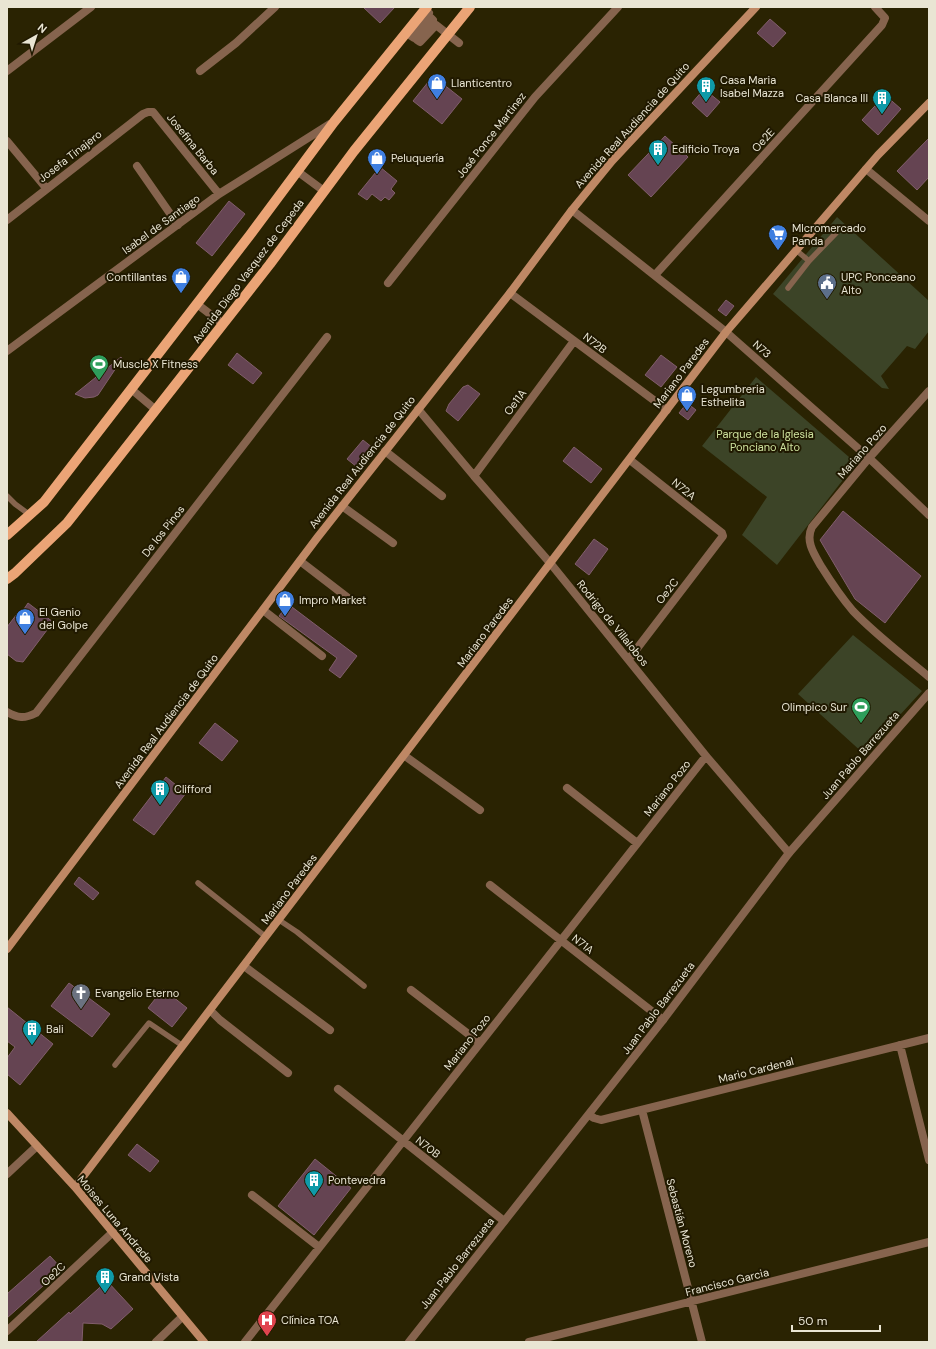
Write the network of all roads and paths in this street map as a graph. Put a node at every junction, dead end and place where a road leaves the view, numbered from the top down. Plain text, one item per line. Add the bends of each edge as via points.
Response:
1 (91, 7) edge
2 (275, 7) edge
3 (470, 7) edge
4 (618, 7) edge
5 (756, 7) edge
6 (875, 7) edge
7 (426, 8) edge
8 (448, 34) junction
9 (459, 43) dead end
10 (200, 71) dead end
11 (7, 72) edge
12 (929, 103) edge
13 (148, 112) joint
14 (334, 122) junction
15 (7, 141) edge
16 (137, 166) dead end
17 (866, 169) junction
18 (297, 171) junction
19 (46, 188) junction
20 (324, 191) junction
21 (219, 194) junction
22 (572, 210) junction
23 (7, 220) edge
24 (929, 221) edge
25 (178, 225) junction
26 (836, 233) dead end
27 (796, 250) junction
28 (809, 261) junction
29 (655, 275) junction
30 (388, 283) dead end
31 (788, 288) dead end
32 (510, 293) junction
33 (197, 304) junction
34 (223, 324) junction
35 (726, 332) junction
36 (326, 337) dead end
37 (574, 341) junction
38 (7, 351) edge
39 (131, 389) junction
40 (929, 391) edge
41 (418, 409) junction
42 (156, 410) junction
43 (666, 410) junction
44 (385, 451) junction
45 (869, 458) junction
46 (630, 460) junction
47 (474, 476) junction
48 (7, 496) edge
49 (442, 496) dead end
50 (342, 506) junction
51 (30, 515) junction
52 (929, 515) edge
53 (7, 535) edge
54 (723, 536) joint
55 (393, 543) dead end
56 (300, 560) junction
57 (551, 564) junction
58 (7, 579) edge
59 (352, 601) dead end
60 (263, 610) junction
61 (322, 656) dead end
62 (628, 659) junction
63 (929, 677) edge
64 (929, 693) edge
65 (7, 712) edge
66 (405, 756) junction
67 (706, 756) junction
68 (567, 788) dead end
69 (480, 810) dead end
70 (637, 843) junction
71 (790, 853) junction
72 (198, 883) dead end
73 (490, 885) dead end
74 (279, 920) junction
75 (266, 937) junction
76 (560, 941) junction
77 (7, 949) edge
78 (246, 967) junction
79 (364, 986) dead end
80 (411, 990) dead end
81 (210, 1010) junction
82 (663, 1020) junction
83 (330, 1030) dead end
84 (929, 1038) edge
85 (480, 1043) junction
86 (900, 1045) junction
87 (183, 1046) junction
88 (115, 1064) dead end
89 (288, 1073) dead end
90 (338, 1089) dead end
91 (642, 1110) junction
92 (7, 1113) edge
93 (589, 1115) junction
94 (402, 1141) junction
95 (37, 1146) junction
96 (929, 1160) edge
97 (7, 1174) edge
98 (75, 1187) junction
99 (252, 1195) dead end
100 (504, 1221) junction
101 (113, 1232) junction
102 (929, 1242) edge
103 (319, 1248) junction
104 (691, 1302) junction
105 (182, 1317) junction
106 (7, 1331) edge
107 (156, 1342) edge
108 (204, 1342) edge
109 (244, 1342) edge
110 (409, 1342) edge
111 (529, 1342) edge
112 (702, 1342) edge

1 - 11 street
2 - 10 street via 236,43
3 - 8 main road, Avenida Diego Vasquez de Cepeda
4 - 30 street, José Ponce Martinez via 535,96
5 - 22 main road, Avenida Real Audiencia de Quito via 612,161
6 - 29 street, Oe2E via 885,18 882,25
7 - 8 street via 429,13 411,36 414,38 431,18 433,20 417,40 420,42 436,25
7 - 14 main road, Avenida Diego Vasquez de Cepeda
8 - 9 street
8 - 20 main road, Avenida Diego Vasquez de Cepeda
12 - 17 main road, Mariano Paredes
13 - 19 street, Josefa Tinajero
13 - 21 street, Josefina Barba via 153,112
14 - 18 main road, Avenida Diego Vasquez de Cepeda
14 - 21 street, Isabel de Santiago
15 - 19 street
16 - 25 street
17 - 24 street
17 - 27 main road, Mariano Paredes
18 - 20 street
18 - 33 main road, Avenida Diego Vasquez de Cepeda
19 - 23 street, Josefa Tinajero
20 - 34 main road, Avenida Diego Vasquez de Cepeda
21 - 25 street, Isabel de Santiago
22 - 29 street, N73
22 - 32 main road, Avenida Real Audiencia de Quito
25 - 38 street, Isabel de Santiago
26 - 28 lane
27 - 28 lane
27 - 35 main road, Mariano Paredes
28 - 31 lane
29 - 35 street, N73
32 - 37 street, N72B
32 - 41 main road, Avenida Real Audiencia de Quito
33 - 34 street
33 - 39 main road, Avenida Diego Vasquez de Cepeda
34 - 42 main road, Avenida Diego Vasquez de Cepeda
35 - 43 main road, Mariano Paredes
35 - 45 street, N73
36 - 65 street, De los Pinos via 36,713 21,718
37 - 43 street, N72B
37 - 47 street, Oe11A
39 - 42 street
39 - 51 main road, Avenida Diego Vasquez de Cepeda via 44,502
40 - 45 street, Mariano Pozo
41 - 44 main road, Avenida Real Audiencia de Quito
41 - 47 street, Rodrigo de Villalobos
42 - 58 main road, Avenida Diego Vasquez de Cepeda via 67,523
43 - 46 main road, Mariano Paredes
44 - 49 street
44 - 50 main road, Avenida Real Audiencia de Quito
45 - 52 street, N73
45 - 63 street, Mariano Pozo via 812,527 809,541 832,584 853,611
46 - 54 street, N72A
46 - 57 main road, Mariano Paredes
47 - 57 street, Rodrigo de Villalobos
48 - 51 lane
50 - 55 street
50 - 56 main road, Avenida Real Audiencia de Quito
51 - 53 main road, Avenida Diego Vasquez de Cepeda
54 - 62 street, Oe2C
56 - 59 street
56 - 60 main road, Avenida Real Audiencia de Quito
57 - 62 street, Rodrigo de Villalobos
57 - 66 main road, Mariano Paredes
60 - 61 street
60 - 77 main road, Avenida Real Audiencia de Quito
62 - 67 street, Rodrigo de Villalobos
64 - 71 street, Juan Pablo Barrezueta
66 - 69 street
66 - 74 main road, Mariano Paredes
67 - 70 street, Mariano Pozo
67 - 71 street, Rodrigo de Villalobos
68 - 70 street
70 - 76 street, Mariano Pozo
71 - 82 street, Juan Pablo Barrezueta
72 - 75 lane
73 - 76 street, N71A
74 - 75 main road, Mariano Paredes
74 - 79 lane
75 - 78 main road, Mariano Paredes
76 - 82 street, N71A
76 - 85 street, Mariano Pozo
78 - 81 main road, Mariano Paredes
78 - 83 street
80 - 85 street
81 - 87 main road, Mariano Paredes
81 - 89 street
82 - 93 street, Juan Pablo Barrezueta
84 - 86 street, Mario Cardenal
85 - 94 street, Mariano Pozo
86 - 91 street, Mario Cardenal
86 - 96 street
87 - 88 lane via 149,1023
87 - 98 main road, Mariano Paredes
90 - 94 street, N70B
91 - 93 street, Mario Cardenal via 601,1120
91 - 104 street, Sebastián Moreno
92 - 95 main road, Moises Luna Andrade
93 - 100 street, Juan Pablo Barrezueta
94 - 100 street, N70B
94 - 103 street, Mariano Pozo
95 - 97 street
95 - 98 main road, Moises Luna Andrade
98 - 101 main road, Moises Luna Andrade
99 - 103 street
100 - 110 street, Juan Pablo Barrezueta
101 - 105 main road, Moises Luna Andrade
101 - 106 street, Oe2C
102 - 104 street, Francisco Garcia
103 - 109 street, Mariano Pozo
104 - 111 street, Francisco Garcia
104 - 112 street, Sebastián Moreno
105 - 107 street
105 - 108 main road, Moises Luna Andrade

